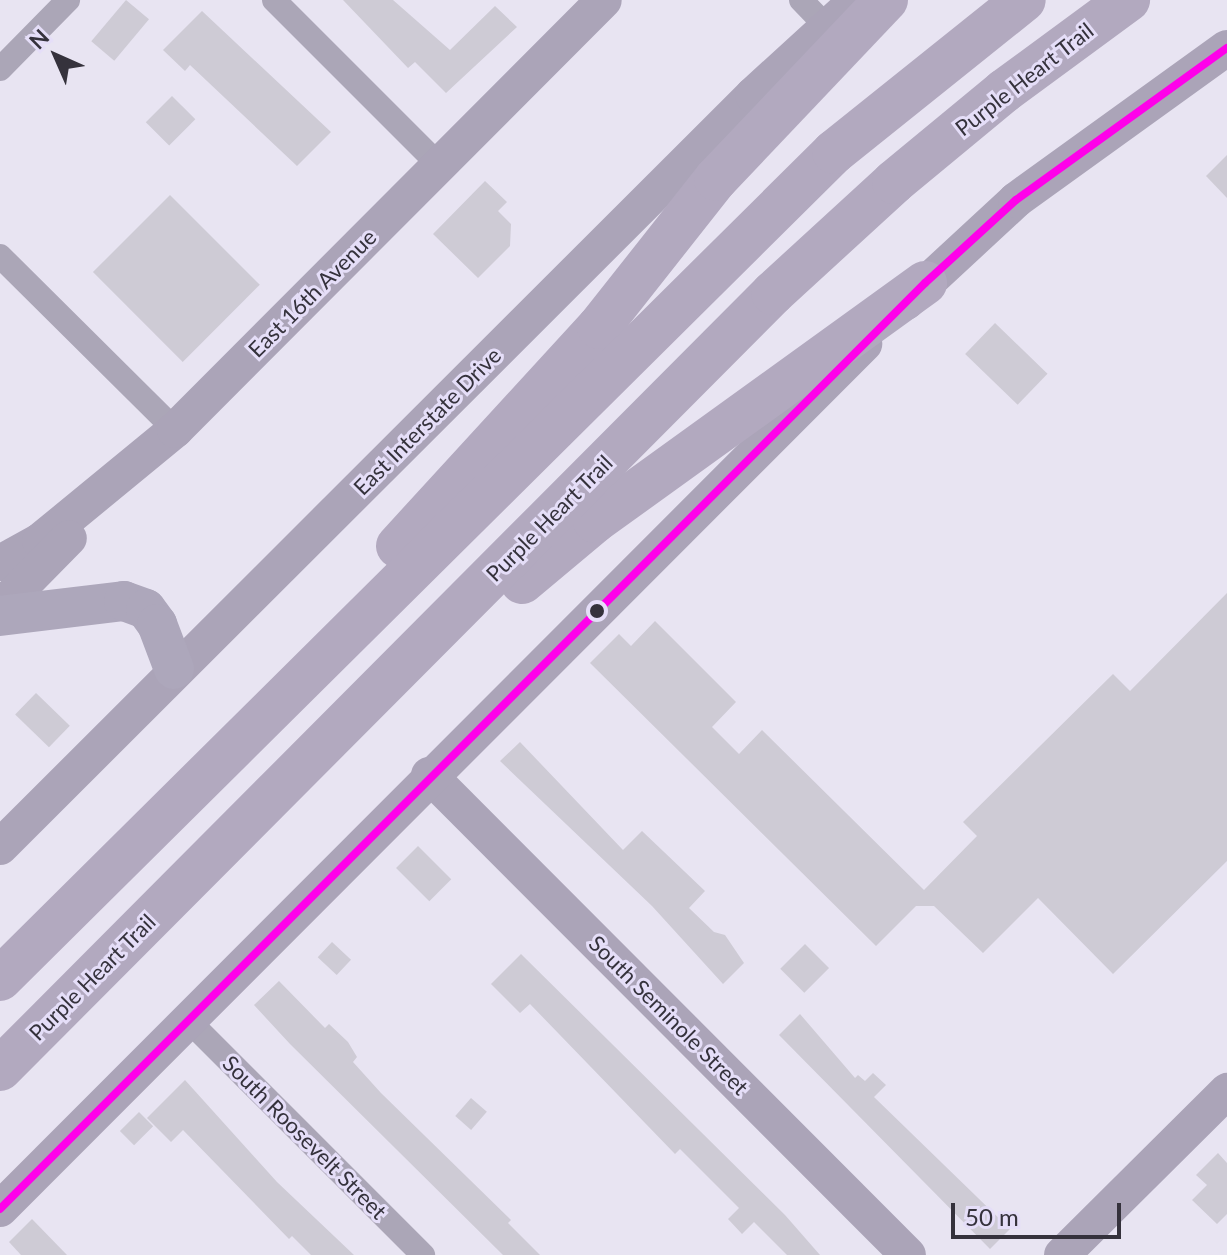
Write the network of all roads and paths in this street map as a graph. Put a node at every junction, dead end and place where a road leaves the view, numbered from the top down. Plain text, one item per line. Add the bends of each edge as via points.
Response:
1 (68, 0) edge
2 (274, 0) edge
3 (604, 0) edge
4 (801, 0) edge
5 (857, 0) edge
6 (886, 0) edge
7 (1024, 0) edge
8 (1128, 0) edge
9 (826, 26) junction
10 (1227, 48) edge
11 (0, 69) edge
12 (439, 165) junction
13 (0, 256) edge
14 (925, 283) junction
15 (175, 430) junction
16 (0, 563) edge
17 (0, 608) edge
18 (0, 616) edge
19 (174, 669) junction
20 (377, 692) junction
21 (285, 698) junction
22 (429, 775) junction
23 (0, 847) edge
24 (10, 967) edge
25 (187, 1019) junction
26 (0, 1069) edge
27 (1227, 1091) edge
28 (0, 1209) edge
29 (423, 1255) edge
30 (908, 1255) edge
31 (1062, 1255) edge

1 - 11 street
2 - 12 street
3 - 12 main road, East 16th Avenue
4 - 9 street
5 - 9 main road, East Interstate Drive
6 - 21 highway via 716,179 599,327 402,540
7 - 21 highway via 834,152
8 - 20 highway, Purple Heart Trail via 967,121 784,283
9 - 19 main road, East Interstate Drive
10 - 14 main road via 1016,200
12 - 15 main road, East 16th Avenue
13 - 15 street
14 - 20 highway via 595,521
14 - 22 main road
15 - 16 main road, East 16th Avenue via 40,541
15 - 17 main road
18 - 19 main road via 124,601 146,609
19 - 23 main road, East Interstate Drive
20 - 26 highway, Purple Heart Trail
21 - 24 highway
22 - 25 main road
22 - 30 main road, South Seminole Street
25 - 28 main road
25 - 29 street, South Roosevelt Street
27 - 31 main road

